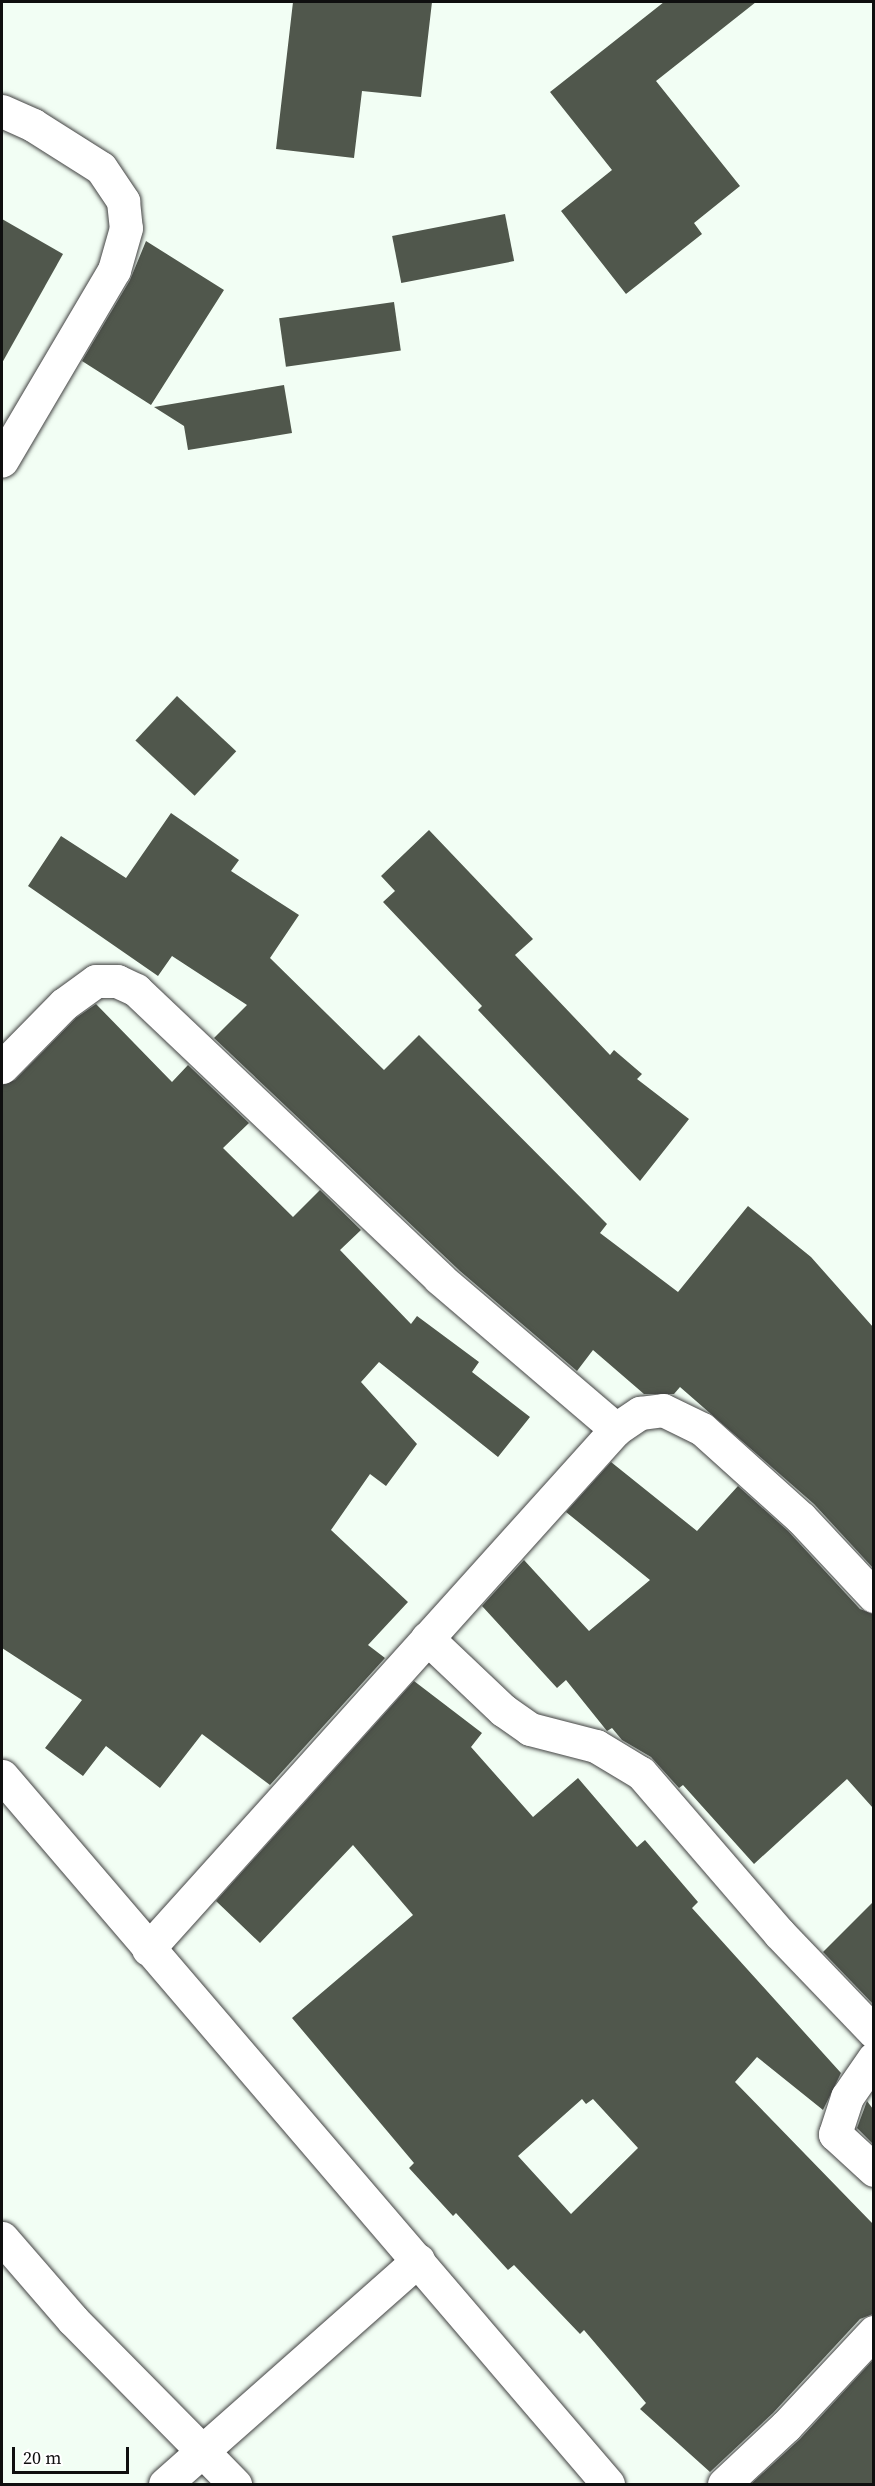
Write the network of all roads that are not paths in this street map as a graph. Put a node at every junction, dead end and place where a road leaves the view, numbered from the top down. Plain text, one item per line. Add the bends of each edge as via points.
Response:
1 (2, 111) edge
2 (2, 460) edge
3 (2, 1067) edge
4 (616, 1429) junction
5 (873, 1596) edge
6 (427, 1638) junction
7 (2, 1776) edge
8 (148, 1949) junction
9 (873, 2032) edge
10 (873, 2058) edge
11 (873, 2170) edge
12 (2, 2238) edge
13 (418, 2260) junction
14 (873, 2332) edge
15 (202, 2450) junction
16 (165, 2484) edge
17 (235, 2484) edge
18 (608, 2484) edge
19 (724, 2484) edge

1 - 2 street via 33,125 101,168 123,201 126,228 114,270
3 - 4 street via 64,1004 96,981 117,981 136,990 439,1278
4 - 5 street via 640,1413 663,1410 702,1429 801,1518
4 - 6 street
6 - 8 street
6 - 9 street via 503,1710 530,1729 596,1746 641,1773 779,1933
7 - 8 street
8 - 13 street
10 - 11 street via 847,2097 835,2134
12 - 15 street via 73,2320
13 - 15 street
13 - 18 street
14 - 19 street via 786,2426
15 - 16 street
15 - 17 street

